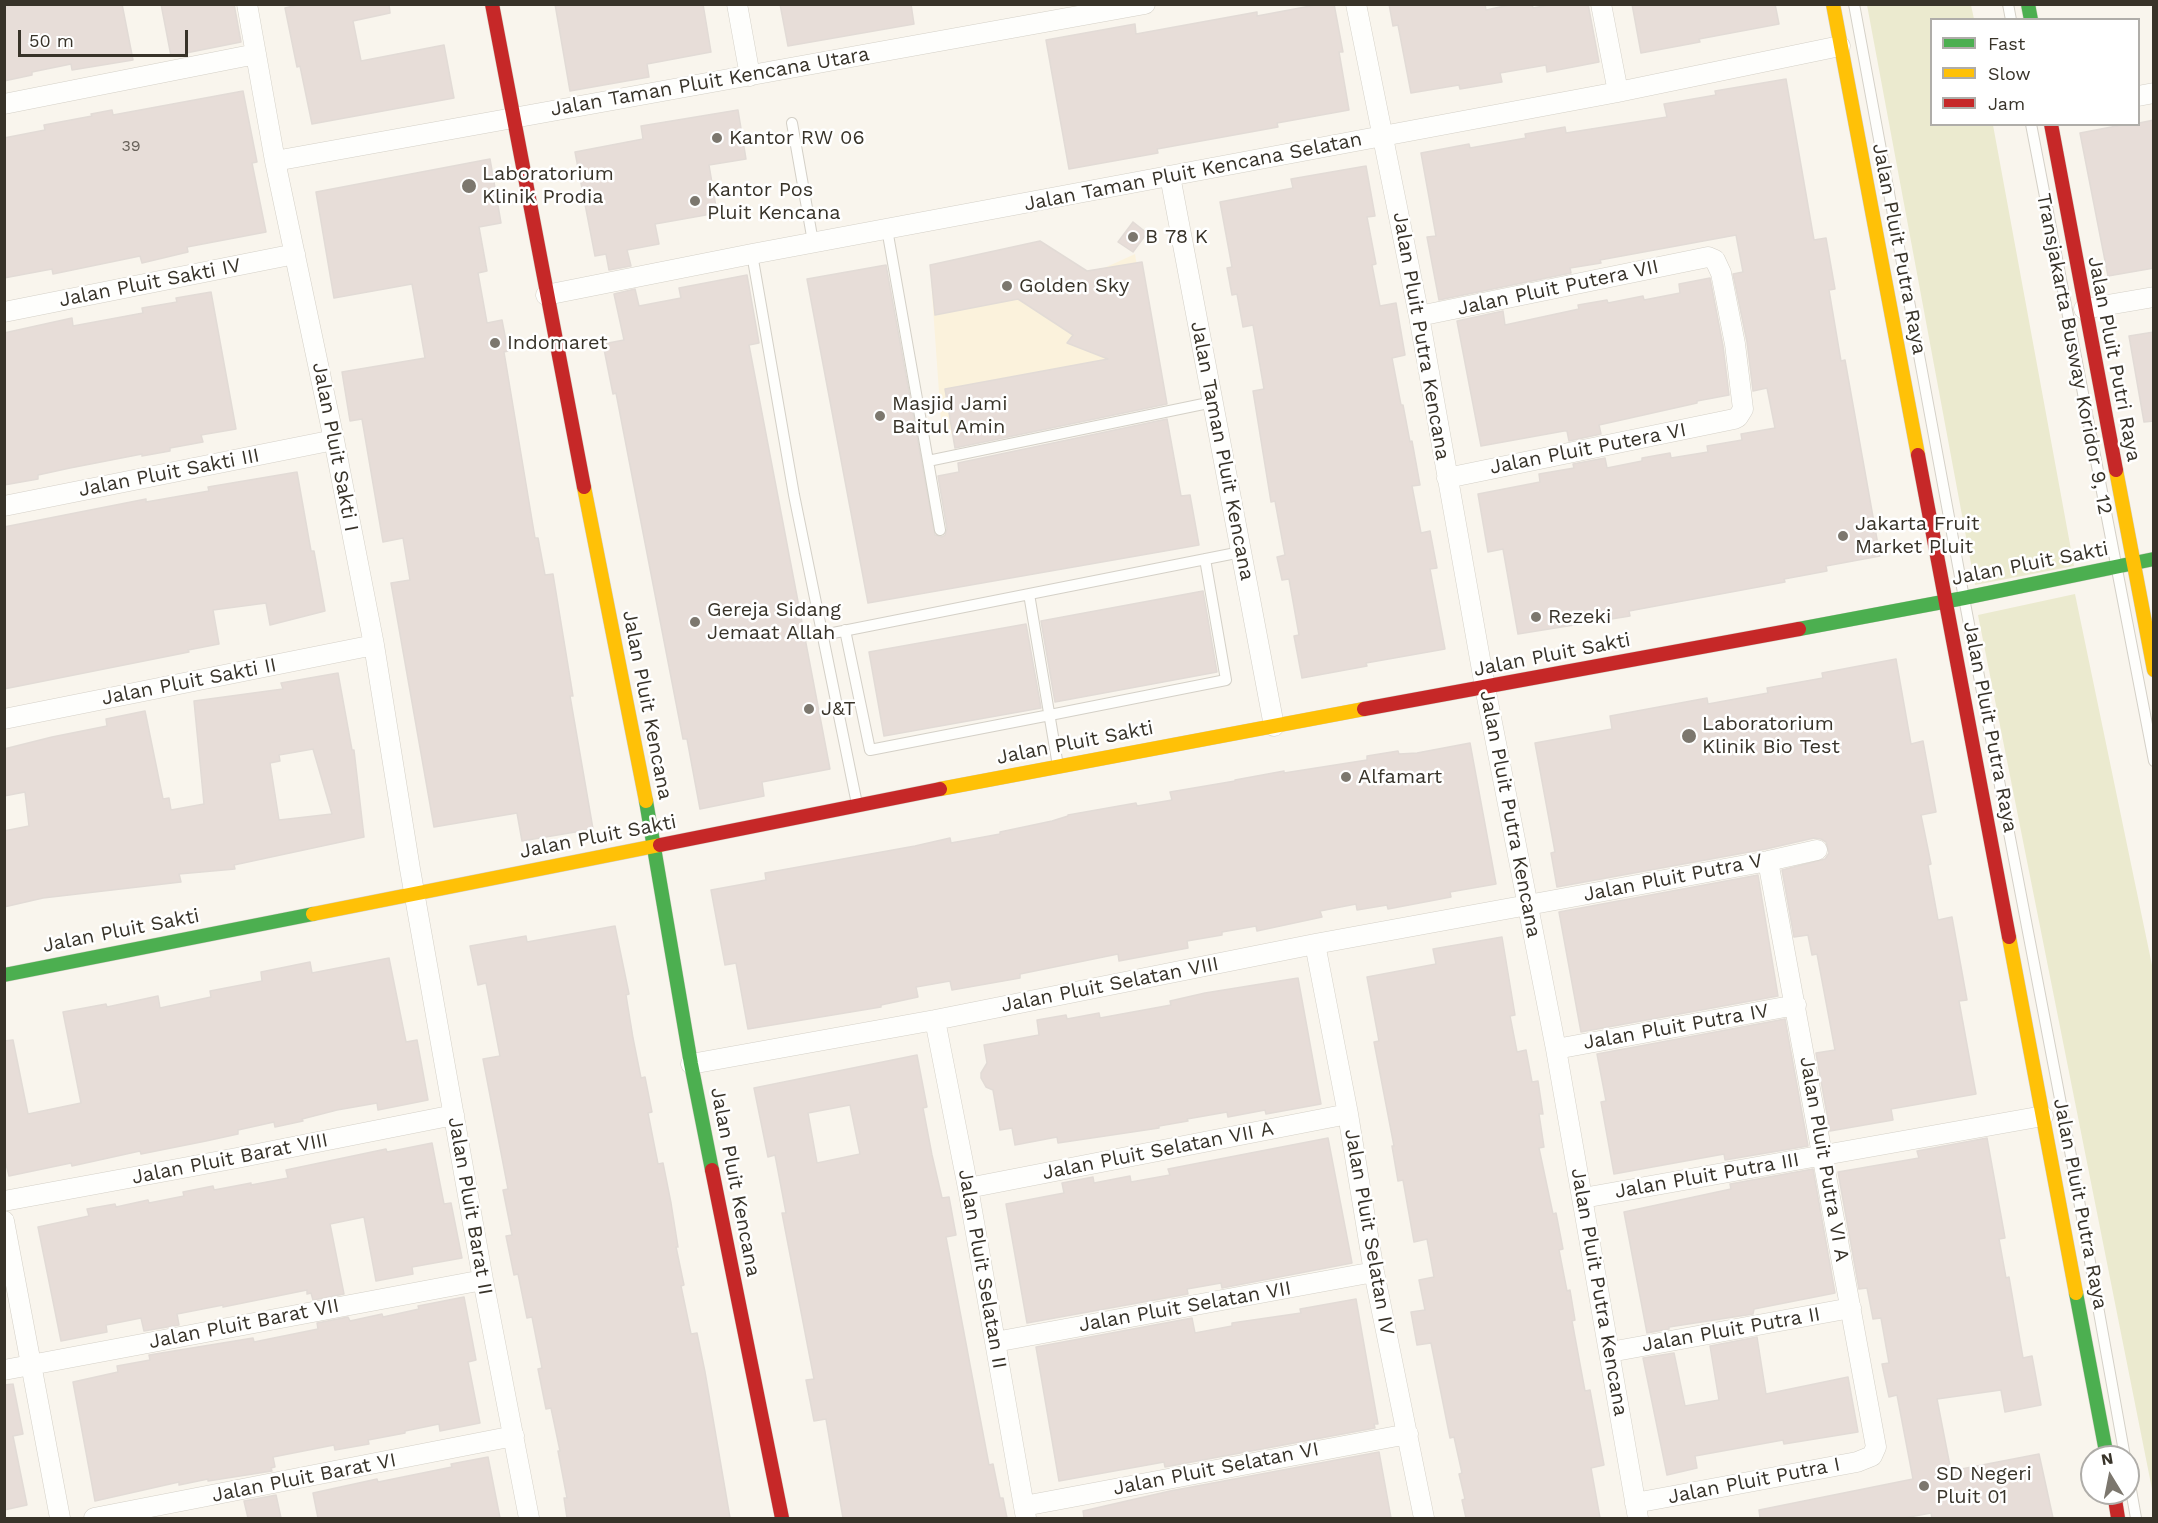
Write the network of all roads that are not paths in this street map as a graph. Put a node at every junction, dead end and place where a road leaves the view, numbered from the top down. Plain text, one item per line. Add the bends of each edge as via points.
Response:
1 (247, 4) edge
2 (492, 4) edge
3 (737, 4) edge
4 (1356, 4) edge
5 (1601, 4) edge
6 (1833, 4) edge
7 (1854, 4) edge
8 (1137, 5) edge
9 (1840, 46) junction
10 (256, 54) junction
11 (750, 76) junction
12 (1618, 92) junction
13 (4, 104) edge
14 (513, 117) junction
15 (792, 123) dead end
16 (2031, 126) edge
17 (2051, 126) edge
18 (1384, 136) junction
19 (275, 161) junction
20 (1170, 176) junction
21 (887, 229) junction
22 (813, 242) junction
23 (296, 254) junction
24 (752, 254) junction
25 (546, 295) junction
26 (2154, 297) edge
27 (2085, 309) junction
28 (4, 312) edge
29 (1419, 316) junction
30 (1213, 402) junction
31 (1728, 421) joint
32 (334, 440) junction
33 (928, 461) junction
34 (1447, 478) junction
35 (4, 506) edge
36 (940, 530) dead end
37 (1241, 552) junction
38 (1204, 559) junction
39 (2154, 559) edge
40 (2133, 563) junction
41 (2115, 566) junction
42 (1029, 594) junction
43 (1964, 598) junction
44 (1946, 600) junction
45 (845, 630) junction
46 (823, 635) junction
47 (374, 645) junction
48 (2154, 670) edge
49 (1485, 687) junction
50 (1050, 715) junction
51 (4, 719) edge
52 (1274, 726) junction
53 (2154, 761) edge
54 (1058, 766) junction
55 (857, 805) junction
56 (655, 846) junction
57 (1817, 850) dead end
58 (1768, 861) junction
59 (415, 892) junction
60 (1529, 905) junction
61 (1315, 944) junction
62 (4, 975) edge
63 (1796, 1005) junction
64 (935, 1020) junction
65 (1556, 1049) junction
66 (691, 1064) junction
67 (1347, 1114) junction
68 (454, 1115) junction
69 (2043, 1116) junction
70 (1824, 1155) junction
71 (968, 1188) junction
72 (1584, 1198) junction
73 (4, 1201) edge
74 (4, 1221) edge
75 (1374, 1272) junction
76 (483, 1280) junction
77 (1851, 1308) junction
78 (995, 1342) junction
79 (1610, 1352) junction
80 (32, 1364) junction
81 (4, 1370) edge
82 (1408, 1434) junction
83 (514, 1436) junction
84 (2105, 1445) edge
85 (2123, 1445) edge
86 (1872, 1456) joint
87 (1636, 1511) edge
88 (1025, 1512) edge
89 (60, 1518) edge
90 (94, 1518) edge
91 (529, 1518) edge
92 (782, 1518) edge
93 (1424, 1518) edge

1 - 10 street, Jalan Pluit Sakti I
2 - 14 street, Jalan Pluit Kencana
3 - 11 street
4 - 18 street, Jalan Pluit Putra Kencana
5 - 12 street
6 - 9 street, Jalan Pluit Putra Raya
7 - 43 lane
8 - 11 street, Jalan Taman Pluit Kencana Utara
9 - 12 street, Jalan Taman Pluit Kencana Selatan
9 - 44 street, Jalan Pluit Putra Raya
10 - 13 street
10 - 19 street, Jalan Pluit Sakti I
11 - 14 street, Jalan Taman Pluit Kencana Utara
12 - 18 street, Jalan Taman Pluit Kencana Selatan
14 - 19 street, Jalan Taman Pluit Kencana Utara
14 - 25 street, Jalan Pluit Kencana
15 - 22 lane
16 - 41 lane, Transjakarta Busway Koridor 9, 12
17 - 27 street, Jalan Pluit Putri Raya
18 - 20 street, Jalan Taman Pluit Kencana Selatan
18 - 29 street, Jalan Pluit Putra Kencana
19 - 23 street, Jalan Pluit Sakti I
20 - 21 street, Jalan Taman Pluit Kencana Selatan
20 - 30 street, Jalan Taman Pluit Kencana
21 - 22 street, Jalan Taman Pluit Kencana Selatan
21 - 33 lane
22 - 24 street, Jalan Taman Pluit Kencana Selatan
23 - 28 street, Jalan Pluit Sakti IV
23 - 32 street, Jalan Pluit Sakti I
24 - 25 street, Jalan Taman Pluit Kencana Selatan
24 - 46 lane
25 - 56 street, Jalan Pluit Kencana
26 - 27 street
27 - 40 street, Jalan Pluit Putri Raya
29 - 31 street, Jalan Pluit Putera VII via 1708,257 1715,260 1721,273 1743,409 1738,417
29 - 34 street, Jalan Pluit Putra Kencana
30 - 33 lane
30 - 37 street, Jalan Taman Pluit Kencana
31 - 34 street, Jalan Pluit Putera VI
32 - 35 street, Jalan Pluit Sakti III
32 - 47 street, Jalan Pluit Sakti I
33 - 36 lane
34 - 49 street, Jalan Pluit Putra Kencana
37 - 38 lane
37 - 52 street, Jalan Taman Pluit Kencana
38 - 42 lane
38 - 50 lane via 1226,680
39 - 40 street, Jalan Pluit Sakti
40 - 41 street, Jalan Pluit Sakti
40 - 48 street, Jalan Pluit Putri Raya
41 - 43 street, Jalan Pluit Sakti
41 - 53 lane, Transjakarta Busway Koridor 9, 12
42 - 45 lane
42 - 50 lane
43 - 44 street, Jalan Pluit Sakti
43 - 85 lane
44 - 49 street, Jalan Pluit Sakti
44 - 69 street, Jalan Pluit Putra Raya
45 - 46 lane
45 - 50 lane via 870,750
46 - 55 lane
47 - 51 street, Jalan Pluit Sakti II
47 - 59 street, Jalan Pluit Sakti I
49 - 52 street, Jalan Pluit Sakti
49 - 60 street, Jalan Pluit Putra Kencana
50 - 54 lane
52 - 54 street, Jalan Pluit Sakti
54 - 55 street, Jalan Pluit Sakti
55 - 56 street, Jalan Pluit Sakti
56 - 59 street, Jalan Pluit Sakti
56 - 66 street, Jalan Pluit Kencana
57 - 58 street, Jalan Pluit Putra V
58 - 60 street, Jalan Pluit Putra V
58 - 63 street, Jalan Pluit Putra VI A
59 - 62 street, Jalan Pluit Sakti
59 - 68 street, Jalan Pluit Barat II
60 - 61 street, Jalan Pluit Selatan VIII
60 - 65 street, Jalan Pluit Putra Kencana
61 - 64 street, Jalan Pluit Selatan VIII
61 - 67 street, Jalan Pluit Selatan IV
63 - 65 street, Jalan Pluit Putra IV
63 - 70 street, Jalan Pluit Putra VI A
64 - 66 street, Jalan Pluit Selatan VIII
64 - 71 street, Jalan Pluit Selatan II
65 - 72 street, Jalan Pluit Putra Kencana
66 - 92 street, Jalan Pluit Kencana
67 - 71 street, Jalan Pluit Selatan VII A
67 - 75 street, Jalan Pluit Selatan IV
68 - 73 street, Jalan Pluit Barat VIII
68 - 76 street, Jalan Pluit Barat II
69 - 70 street, Jalan Pluit Putra III
69 - 84 street, Jalan Pluit Putra Raya
70 - 72 street, Jalan Pluit Putra III
70 - 77 street, Jalan Pluit Putra VI A
71 - 78 street, Jalan Pluit Selatan II
72 - 79 street, Jalan Pluit Putra Kencana
74 - 80 street
75 - 78 street, Jalan Pluit Selatan VII
75 - 82 street, Jalan Pluit Selatan IV
76 - 80 street, Jalan Pluit Barat VII
76 - 83 street, Jalan Pluit Barat II
77 - 79 street, Jalan Pluit Putra II
77 - 86 street, Jalan Pluit Putra VI A via 1877,1442
78 - 88 street, Jalan Pluit Selatan II
79 - 87 street, Jalan Pluit Putra Kencana
80 - 81 street, Jalan Pluit Barat VII
80 - 89 street
82 - 88 street, Jalan Pluit Selatan VI
82 - 93 street, Jalan Pluit Selatan IV
83 - 90 street, Jalan Pluit Barat VI
83 - 91 street, Jalan Pluit Barat II
86 - 87 street, Jalan Pluit Putra I

